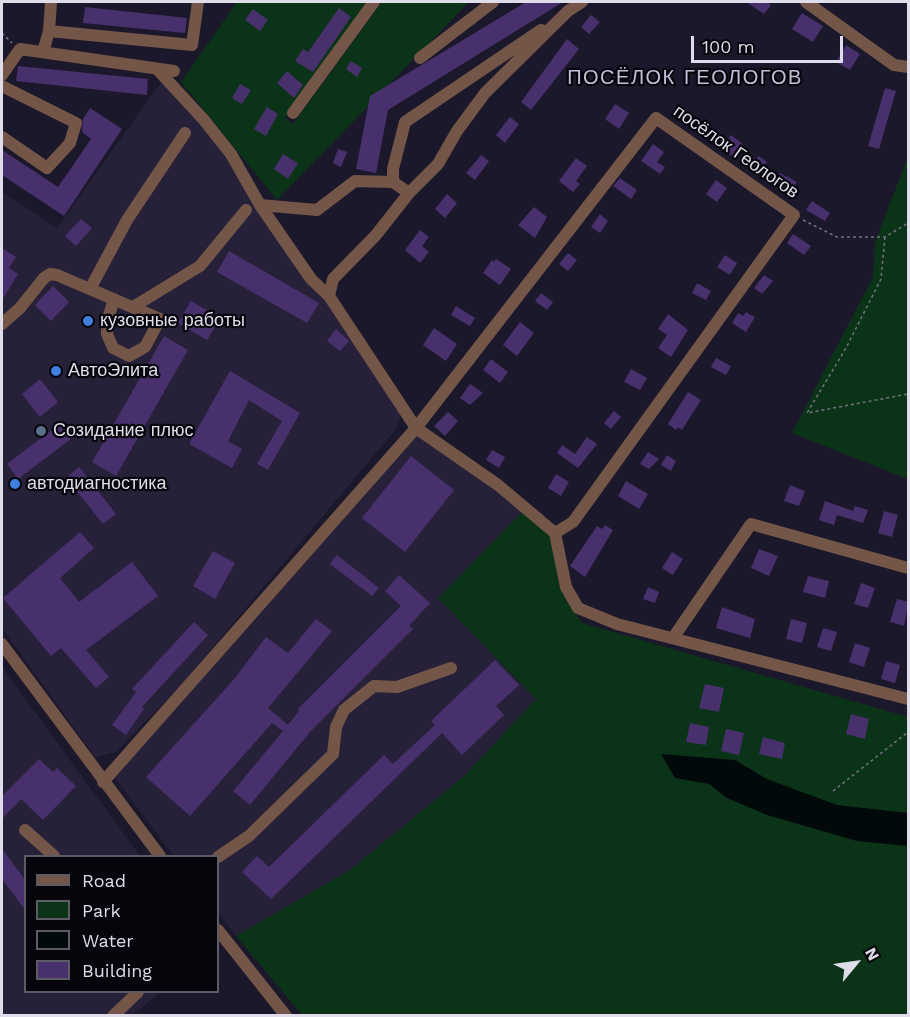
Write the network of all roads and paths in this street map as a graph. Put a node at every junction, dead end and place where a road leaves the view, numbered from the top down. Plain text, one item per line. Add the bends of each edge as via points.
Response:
1 (51, 2) edge
2 (198, 2) edge
3 (374, 2) edge
4 (494, 2) edge
5 (582, 2) edge
6 (826, 2) edge
7 (810, 5) edge
8 (568, 11) junction
9 (49, 31) junction
10 (2, 33) edge
11 (20, 49) junction
12 (43, 52) junction
13 (420, 58) dead end
14 (909, 68) edge
15 (157, 69) junction
16 (174, 71) dead end
17 (2, 75) edge
18 (2, 86) edge
19 (293, 113) dead end
20 (185, 133) dead end
21 (2, 137) edge
22 (393, 182) junction
23 (409, 193) junction
24 (260, 204) junction
25 (246, 210) dead end
26 (794, 215) junction
27 (909, 223) edge
28 (885, 237) junction
29 (90, 289) junction
30 (329, 296) junction
31 (114, 299) junction
32 (133, 307) junction
33 (2, 324) edge
34 (909, 394) edge
35 (416, 429) junction
36 (555, 533) junction
37 (909, 568) edge
38 (674, 638) junction
39 (2, 644) edge
40 (451, 668) dead end
41 (909, 699) edge
42 (909, 732) edge
43 (103, 782) junction
44 (833, 791) dead end
45 (25, 830) dead end
46 (53, 855) edge
47 (159, 855) edge
48 (219, 856) edge
49 (219, 931) edge
50 (137, 993) edge
51 (113, 1016) edge
52 (286, 1016) edge

1 - 9 street
2 - 9 street via 192,45
3 - 19 street
4 - 13 street
5 - 8 street
6 - 7 street
7 - 14 street via 894,65
8 - 22 street via 405,122
8 - 23 street via 484,93 438,164
9 - 12 street
10 - 11 path
11 - 12 street
11 - 17 street
12 - 15 street
15 - 16 street
15 - 24 street via 224,146
18 - 21 street via 76,123 70,143 47,168
20 - 29 street via 127,220
22 - 23 street
22 - 24 street via 355,181 317,210
23 - 30 street via 376,235 333,279
24 - 30 street via 311,279
25 - 32 street via 200,266
26 - 28 path via 837,237
26 - 35 street, посёлок Геологов via 656,118
26 - 36 street, посёлок Геологов via 573,522
27 - 28 path
28 - 34 path via 881,279 807,412
29 - 31 street
29 - 33 street via 50,274
30 - 35 street
31 - 32 street
31 - 32 street via 107,334 113,348 129,356 145,347 160,319
35 - 36 street via 498,485
35 - 43 street
36 - 38 street via 566,587 578,608 617,624
37 - 38 street via 751,524
38 - 41 street
39 - 43 street
40 - 48 street via 397,687 374,686 366,692 344,710 336,727 333,754 249,836
42 - 44 path
43 - 47 street
45 - 46 street
49 - 52 street
50 - 51 street

